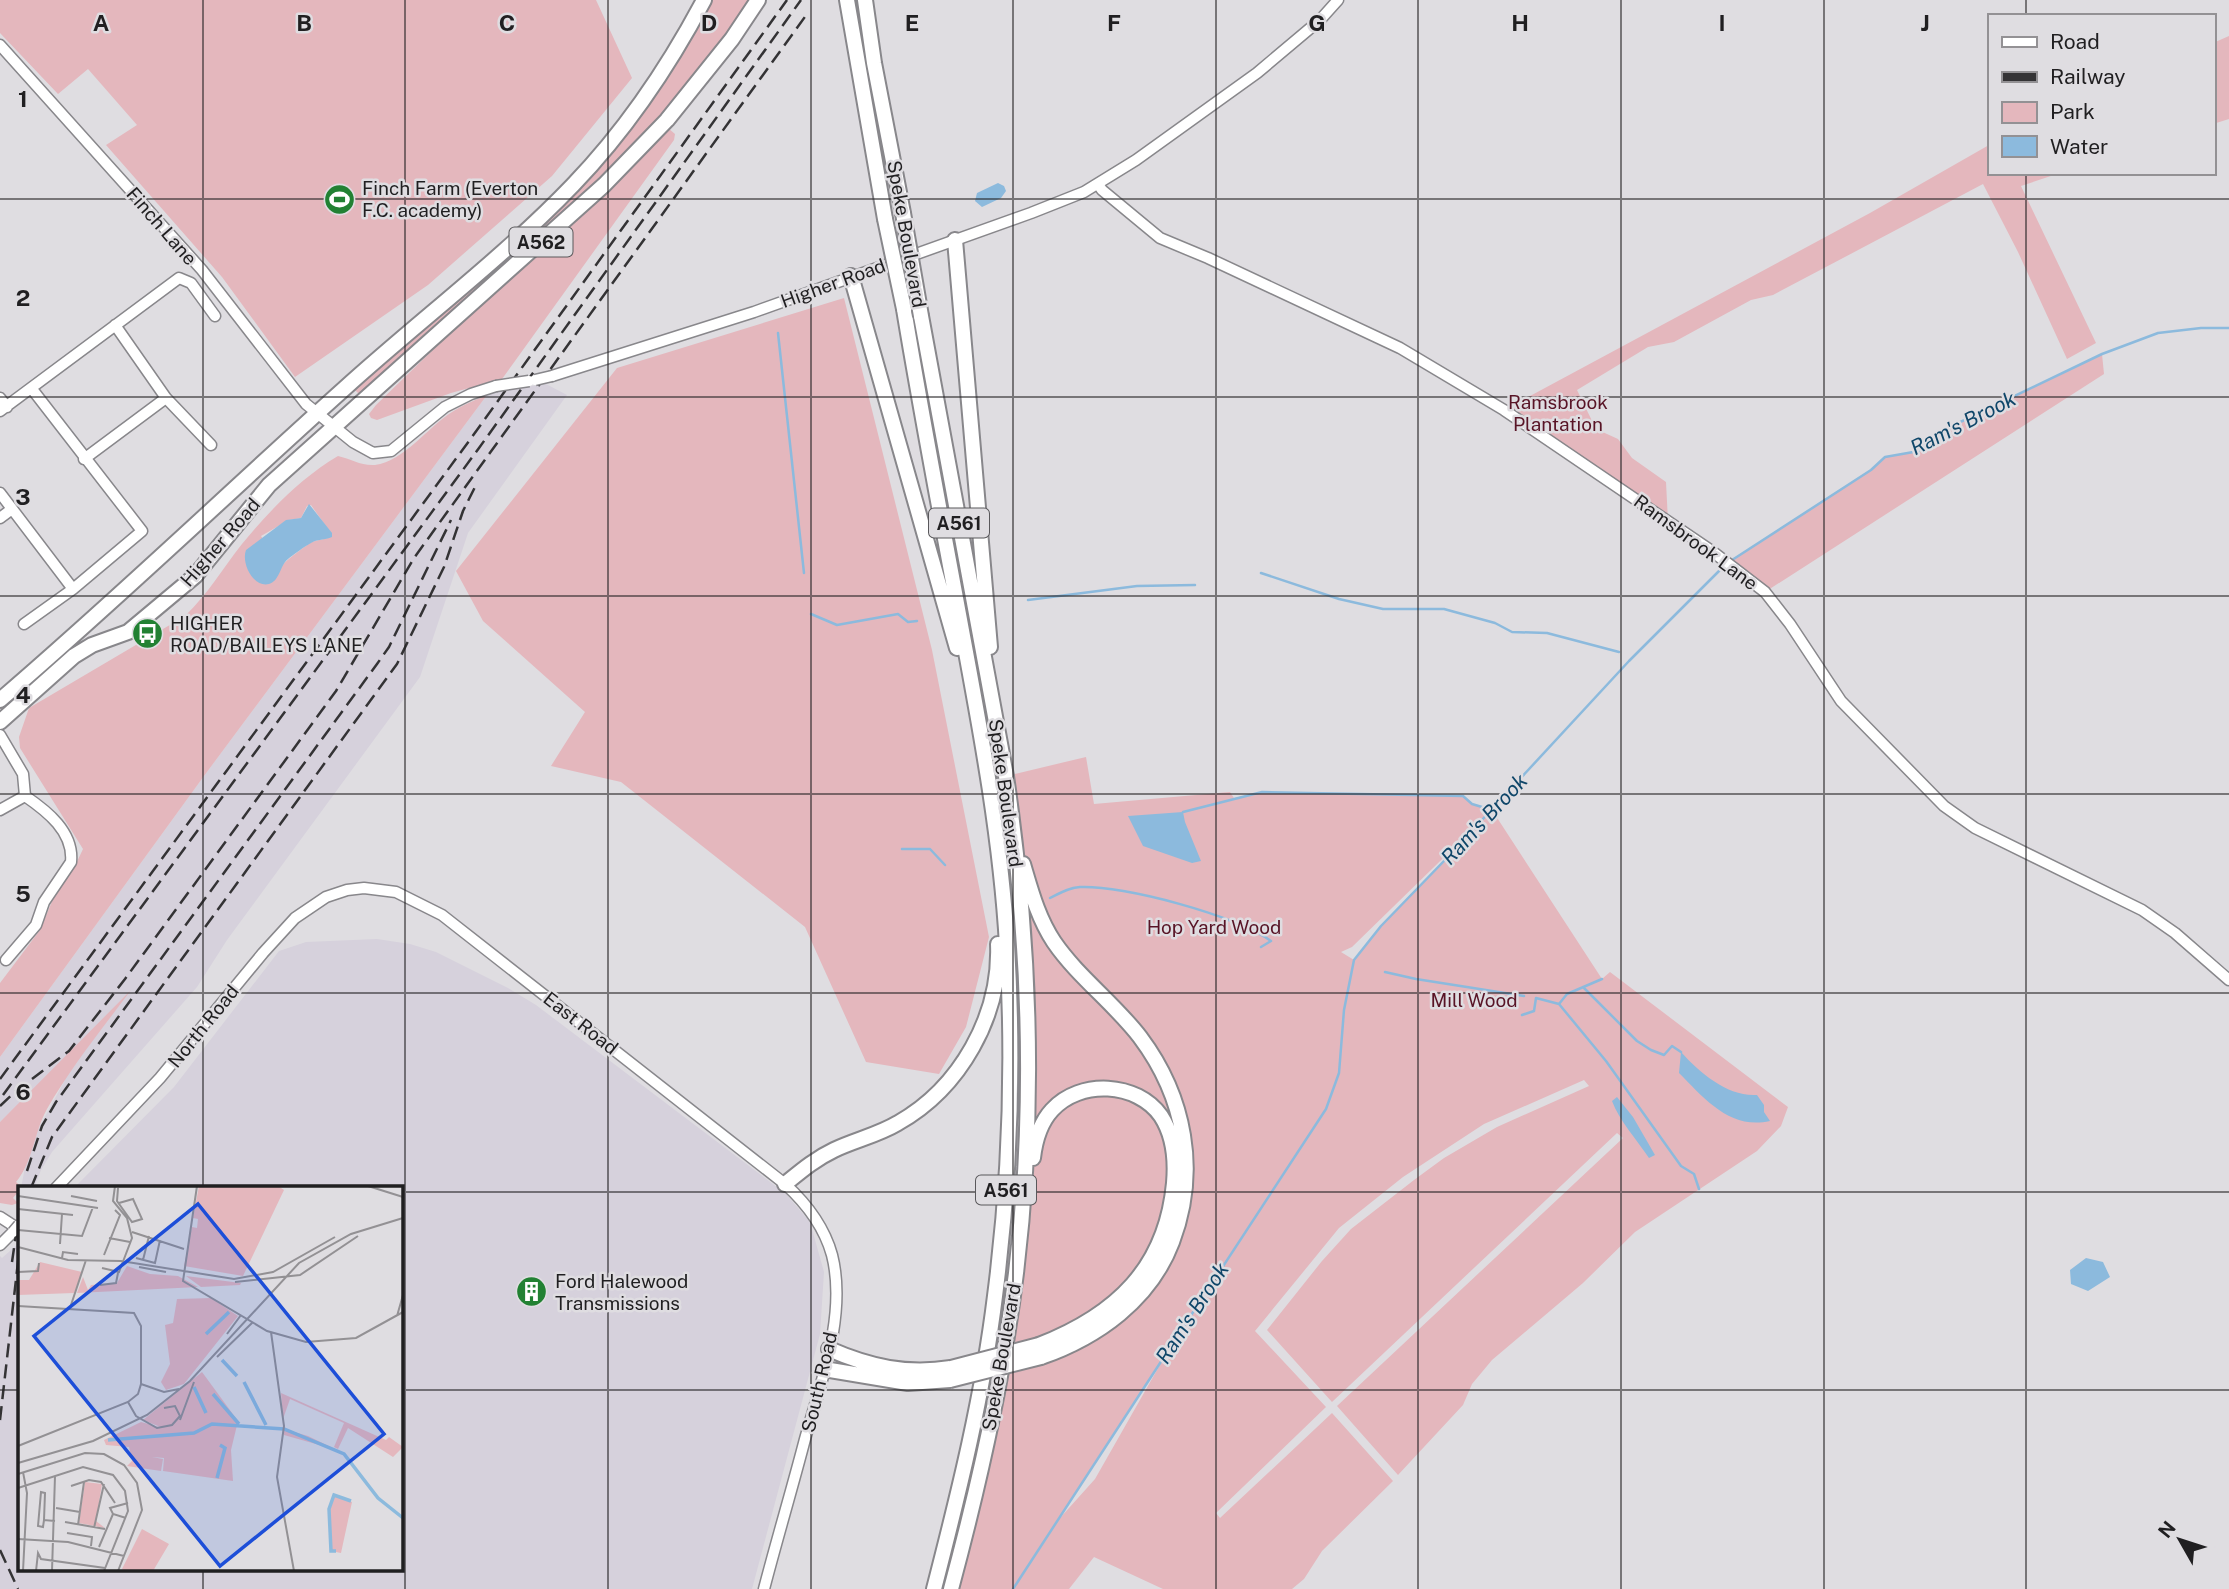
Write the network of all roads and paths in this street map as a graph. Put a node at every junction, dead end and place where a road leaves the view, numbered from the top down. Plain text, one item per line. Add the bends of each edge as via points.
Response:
1 (704, 0) edge
2 (758, 0) edge
3 (847, 0) edge
4 (865, 0) edge
5 (1338, 0) edge
6 (0, 45) edge
7 (1098, 184) junction
8 (955, 240) junction
9 (851, 276) junction
10 (215, 316) dead end
11 (115, 325) junction
12 (32, 389) junction
13 (0, 398) edge
14 (166, 398) junction
15 (3, 409) edge
16 (316, 414) junction
17 (333, 428) junction
18 (211, 445) dead end
19 (84, 459) junction
20 (0, 493) edge
21 (12, 509) junction
22 (0, 518) edge
23 (73, 589) junction
24 (24, 624) dead end
25 (0, 700) edge
26 (978, 717) junction
27 (0, 722) edge
28 (998, 730) junction
29 (0, 736) edge
30 (990, 785) junction
31 (25, 796) junction
32 (0, 810) edge
33 (1013, 825) junction
34 (364, 888) joint
35 (6, 960) dead end
36 (2229, 980) edge
37 (785, 1184) junction
38 (58, 1186) edge
39 (0, 1217) edge
40 (16, 1228) edge
41 (1, 1241) edge
42 (1005, 1347) junction
43 (829, 1349) junction
44 (1040, 1351) junction
45 (824, 1369) junction
46 (950, 1374) junction
47 (764, 1589) edge
48 (934, 1589) edge
49 (951, 1589) edge

1 - 16 highway, Higher Road / A562 via 651,87 575,184
2 - 17 highway, Higher Road / A562 via 667,120 604,185
3 - 26 highway, Speke Boulevard / A561, bridge
4 - 28 highway, Speke Boulevard / A561, bridge
5 - 7 street, Higher Road via 1257,73
6 - 16 street, Finch Lane via 202,271
7 - 8 street, Higher Road
7 - 36 street, Ramsbrook Lane via 1160,238 1400,348 1504,410 1713,552 1765,592 1842,701 1944,806 1984,833 2142,910
8 - 9 street, Higher Road
8 - 28 highway
9 - 17 street, Higher Road, bridge via 552,376 471,394 445,407 385,453 373,453
9 - 26 highway
10 - 11 street via 191,283 179,278
11 - 12 street
11 - 14 street
12 - 15 street
12 - 19 street
13 - 15 street
14 - 18 street
14 - 19 street
16 - 17 street, Higher Road
16 - 25 highway, Higher Road / A562
17 - 27 highway, Higher Road / A562 via 269,485 195,576 128,632 75,656
19 - 23 street via 142,531
20 - 21 street
21 - 22 street
21 - 23 street
23 - 24 street
26 - 30 highway, Speke Boulevard / A561
28 - 33 highway, Speke Boulevard / A561
29 - 31 street via 23,774
30 - 37 highway via 998,958 989,1006 971,1050 940,1093 919,1111 832,1151
30 - 48 highway, Speke Boulevard / A561 via 1007,945 1010,1125 1005,1205 981,1384
31 - 32 street
31 - 35 street via 52,816 68,842 71,862 44,902 36,925
33 - 42 highway, Speke Boulevard / A561 via 1025,950 1027,1119
33 - 44 highway via 1034,901 1048,931 1139,1036 1164,1075 1181,1123 1187,1165 1177,1230 1148,1285 1103,1327 1066,1348
34 - 37 street, East Road via 396,892 442,915
34 - 38 street, North Road via 326,897 295,918 160,1078
37 - 43 street, South Road via 817,1220 832,1255 836,1290
39 - 40 street
40 - 41 street
42 - 44 highway via 1041,1127 1053,1109 1077,1092 1095,1088 1130,1093 1159,1113 1168,1128 1174,1150 1173,1200 1167,1224 1147,1267 1117,1302
42 - 49 highway, Speke Boulevard / A561 via 975,1499
43 - 45 street, South Road
43 - 46 highway via 892,1370
44 - 46 highway, bridge
45 - 46 highway via 908,1383
45 - 47 street, South Road

